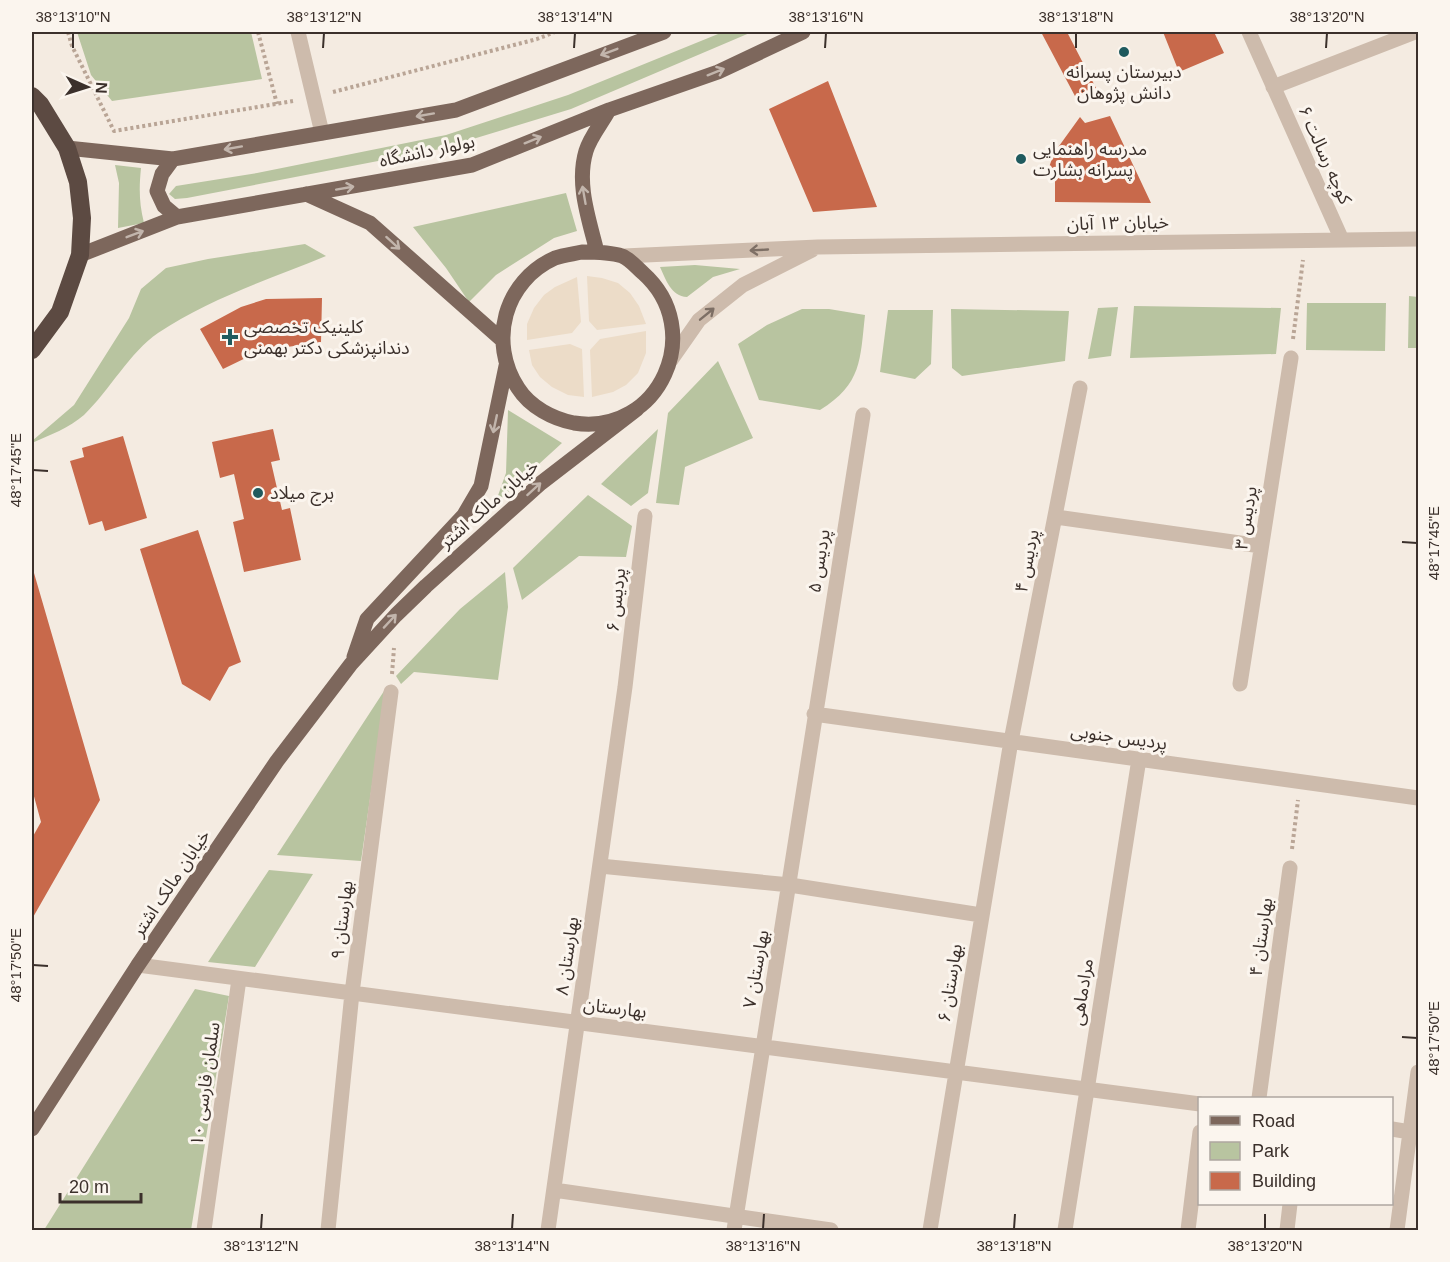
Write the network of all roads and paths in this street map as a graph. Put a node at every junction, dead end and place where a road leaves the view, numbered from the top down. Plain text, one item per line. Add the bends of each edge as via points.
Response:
1 (68, 32) edge
2 (258, 32) edge
3 (298, 32) edge
4 (555, 32) edge
5 (664, 32) edge
6 (803, 32) edge
7 (1249, 32) edge
8 (1415, 32) edge
9 (1273, 87) junction
10 (32, 96) edge
11 (313, 97) junction
12 (277, 104) junction
13 (609, 110) junction
14 (322, 133) junction
15 (67, 148) junction
16 (173, 159) junction
17 (306, 194) junction
18 (177, 217) junction
19 (1419, 239) edge
20 (1306, 240) junction
21 (1342, 240) junction
22 (818, 247) junction
23 (597, 252) junction
24 (80, 255) junction
25 (624, 256) junction
26 (502, 340) junction
27 (32, 350) edge
28 (1291, 358) joint
29 (671, 360) junction
30 (506, 366) junction
31 (1080, 388) dead end
32 (637, 409) junction
33 (863, 415) dead end
34 (645, 516) dead end
35 (1056, 517) junction
36 (1261, 546) junction
37 (396, 615) junction
38 (351, 664) junction
39 (1240, 684) dead end
40 (625, 687) joint
41 (391, 692) joint
42 (814, 714) junction
43 (1011, 741) junction
44 (1139, 759) junction
45 (1300, 781) junction
46 (1419, 798) edge
47 (600, 866) junction
48 (1290, 868) joint
49 (790, 885) junction
50 (981, 915) junction
51 (138, 966) junction
52 (239, 979) junction
53 (352, 993) junction
54 (577, 1023) junction
55 (763, 1047) junction
56 (1419, 1071) edge
57 (955, 1072) junction
58 (1086, 1090) junction
59 (1259, 1097) edge
60 (1198, 1104) edge
61 (32, 1129) edge
62 (1393, 1129) edge
63 (1410, 1132) junction
64 (1198, 1148) edge
65 (554, 1190) junction
66 (1290, 1205) edge
67 (735, 1223) edge
68 (204, 1230) edge
69 (328, 1230) edge
70 (548, 1230) edge
71 (831, 1230) edge
72 (930, 1230) edge
73 (1065, 1230) edge
74 (1188, 1230) edge
75 (1287, 1230) edge
76 (1397, 1230) edge

1 - 12 path via 114,131
2 - 12 path
3 - 11 street
4 - 11 path
5 -> 14 main road, بولوار دانشگاه via 456,110
13 -> 6 main road, بولوار دانشگاه via 718,72
7 - 9 street, کوچه رسالت ۶
8 - 9 street
9 - 21 street, کوچه رسالت ۶
10 - 15 highway
11 - 12 path
11 - 14 street
17 -> 13 main road, بولوار دانشگاه via 472,165
23 -> 13 main road via 582,188 582,168 587,148
14 -> 16 main road, بولوار دانشگاه
15 - 16 main road, بولوار دانشگاه
15 - 24 highway via 78,183 82,218
16 - 18 main road via 157,190 164,206
17 - 18 main road, بولوار دانشگاه
17 -> 26 main road via 370,223
24 -> 18 main road, بولوار دانشگاه
19 - 21 street, خیابان ۱۳ آبان
20 - 21 street, خیابان ۱۳ آبان
20 - 22 street, خیابان ۱۳ آبان
20 - 28 path
22 -> 25 street, خیابان ۱۳ آبان
29 -> 22 street, خیابان ۱۳ آبان via 699,320 743,285
23 - 25 main road
23 - 26 main road via 556,258 534,271 516,290 508,306
24 - 27 highway via 60,312
25 - 29 main road via 654,283 668,306 674,333
26 - 30 main road
28 - 36 street, پردیس ۳
29 - 32 main road via 652,396
30 - 32 main road via 519,390 537,408 561,420 587,425 613,421
30 -> 38 main road, خیابان مالک اشتر via 481,486 465,515 367,619
31 - 35 street, پردیس ۴
37 -> 32 main road, خیابان مالک اشتر via 541,483
33 - 42 street, پردیس ۵
34 - 40 street, پردیس ۶
35 - 36 street
35 - 43 street, پردیس ۴
36 - 39 street, پردیس ۳
38 -> 37 main road, خیابان مالک اشتر
37 - 41 path
38 - 51 main road, خیابان مالک اشتر via 277,760
40 - 47 street, بهارستان ۸
41 - 53 street, بهارستان ۹
42 - 43 street, پردیس جنوبی
42 - 49 street, بهارستان ۷
43 - 44 street, پردیس جنوبی
43 - 50 street, بهارستان ۶
44 - 45 street, پردیس جنوبی
44 - 58 street, مرادماهی
45 - 46 street, پردیس جنوبی
45 - 48 path
47 - 49 street
47 - 54 street, بهارستان ۸
48 - 59 street, بهارستان ۴
49 - 50 street
49 - 55 street, بهارستان ۷
50 - 57 street, بهارستان ۶
51 - 52 street, بهارستان
51 - 61 main road, خیابان مالک اشتر
52 - 53 street, بهارستان
52 - 68 street, سلمان فارسی ۱۰
53 - 54 street, بهارستان
53 - 69 street, بهارستان ۹
54 - 55 street, بهارستان
54 - 65 street, بهارستان ۸
55 - 57 street, بهارستان
55 - 67 street, بهارستان ۷
56 - 63 street
57 - 58 street, بهارستان
57 - 72 street, بهارستان ۶
58 - 60 street, بهارستان
58 - 73 street, مرادماهی
62 - 63 street
63 - 76 street
64 - 74 street
65 - 67 street
65 - 70 street, بهارستان ۸
66 - 75 street
67 - 71 street

